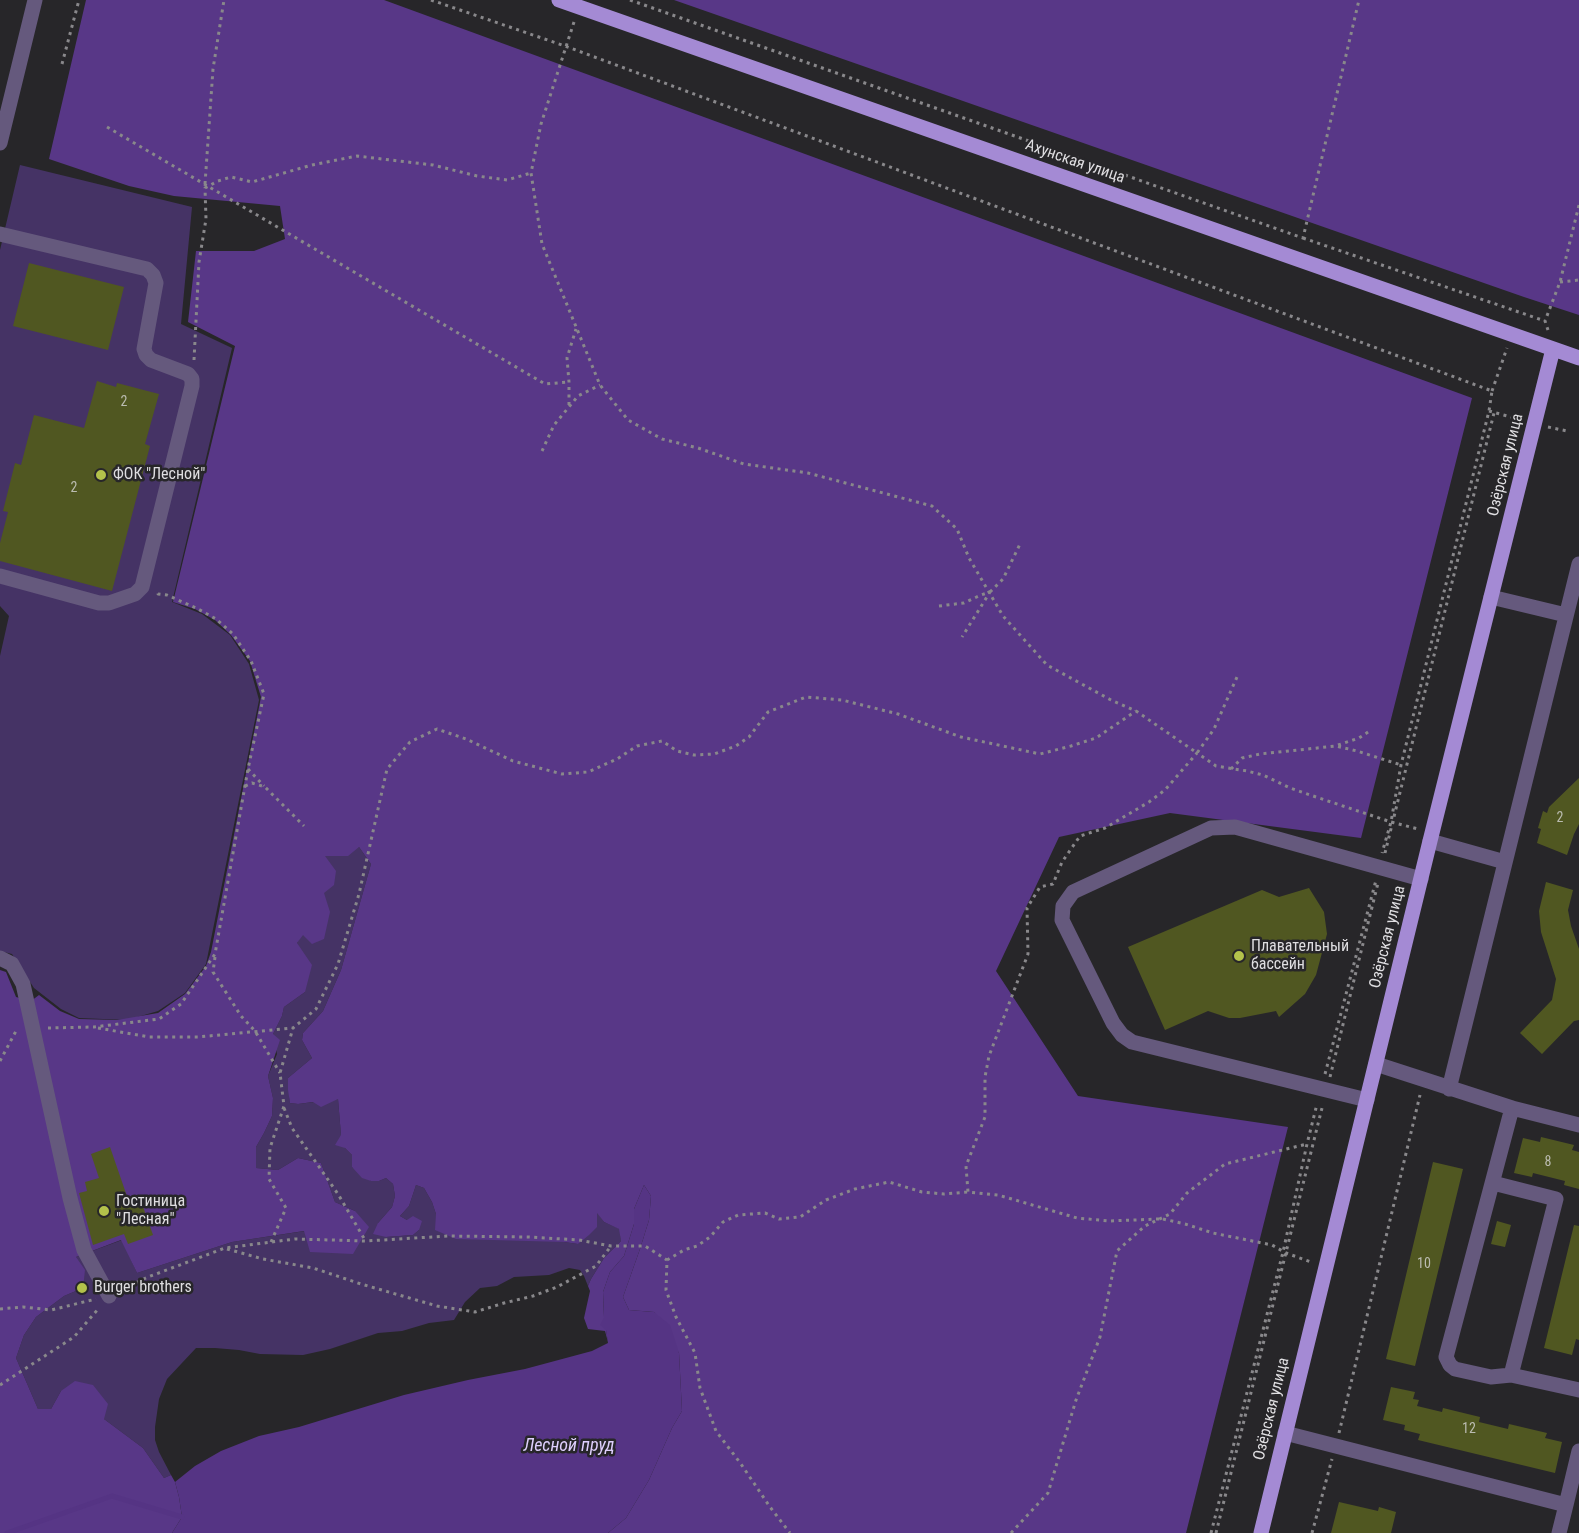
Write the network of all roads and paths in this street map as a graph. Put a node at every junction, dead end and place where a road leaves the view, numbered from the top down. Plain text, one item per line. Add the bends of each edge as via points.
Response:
1 (35, 0) edge
2 (79, 0) edge
3 (224, 0) edge
4 (431, 0) edge
5 (559, 0) edge
6 (630, 0) edge
7 (1359, 0) edge
8 (580, 7) junction
9 (565, 46) junction
10 (62, 64) dead end
11 (107, 127) dead end
12 (0, 143) edge
13 (531, 173) junction
14 (206, 186) junction
15 (1579, 205) edge
16 (0, 234) edge
17 (1303, 238) junction
18 (1579, 280) edge
19 (1560, 282) junction
20 (1545, 321) junction
21 (576, 328) junction
22 (1512, 335) junction
23 (1553, 349) junction
24 (1579, 358) edge
25 (193, 369) dead end
26 (570, 382) junction
27 (600, 386) junction
28 (1492, 391) junction
29 (569, 407) junction
30 (1494, 413) dead end
31 (542, 451) dead end
32 (1020, 542) dead end
33 (1579, 564) edge
34 (0, 576) edge
35 (154, 584) dead end
36 (990, 592) junction
37 (1491, 597) junction
38 (939, 606) dead end
39 (1566, 615) junction
40 (962, 637) dead end
41 (1237, 677) dead end
42 (1136, 711) junction
43 (1371, 730) dead end
44 (1336, 746) junction
45 (1197, 753) junction
46 (1401, 765) junction
47 (248, 769) junction
48 (1231, 769) junction
49 (246, 786) junction
50 (265, 787) junction
51 (1391, 822) junction
52 (304, 826) dead end
53 (1432, 836) junction
54 (1505, 861) junction
55 (1380, 867) junction
56 (1421, 879) junction
57 (216, 954) junction
58 (0, 958) edge
59 (93, 1027) junction
60 (32, 1028) junction
61 (293, 1028) junction
62 (255, 1031) junction
63 (0, 1061) edge
64 (1376, 1064) junction
65 (280, 1072) junction
66 (1423, 1081) junction
67 (1449, 1089) junction
68 (1324, 1090) junction
69 (1367, 1100) junction
70 (284, 1106) junction
71 (1512, 1108) junction
72 (1579, 1125) edge
73 (1307, 1144) junction
74 (1492, 1183) junction
75 (968, 1192) junction
76 (1160, 1219) junction
77 (366, 1241) junction
78 (271, 1242) junction
79 (611, 1246) junction
80 (225, 1248) junction
81 (1285, 1252) junction
82 (667, 1260) junction
83 (1325, 1268) junction
84 (109, 1296) junction
85 (0, 1309) edge
86 (1511, 1375) junction
87 (0, 1385) edge
88 (1579, 1390) edge
89 (1285, 1433) junction
90 (1336, 1446) junction
91 (1579, 1451) edge
92 (1566, 1505) junction
93 (790, 1533) edge
94 (1011, 1533) edge
95 (1211, 1533) edge
96 (1216, 1533) edge
97 (1261, 1533) edge
98 (1312, 1533) edge
99 (1559, 1533) edge

1 - 12 street
2 - 10 path
3 - 14 path via 213,69
4 - 9 path
5 - 8 main road, Ахунская улица
6 - 17 path
7 - 17 path
8 - 9 path
8 - 22 main road, Ахунская улица
9 - 13 path via 541,124
9 - 28 path
11 - 14 path
13 - 14 path via 507,180 433,165 357,156 252,182 231,177
13 - 21 path via 542,244
14 - 25 path
14 - 26 path via 545,384
15 - 19 path
16 - 34 street via 147,269 156,283 146,355 188,374 192,386 142,587 135,594 99,603
17 - 20 path
18 - 19 path
19 - 20 path
20 - 23 path
21 - 26 path via 567,358
21 - 27 path
22 - 23 main road, Ахунская улица
22 - 28 path
23 - 24 main road, Ахунская улица
23 - 37 main road, Озёрская улица
26 - 29 path
27 - 29 path via 578,396
27 - 36 path via 628,420 662,439 744,464 808,473 932,506 957,529
28 - 46 path
29 - 31 path via 554,425
30 - 55 path
32 - 36 path via 1003,579
33 - 39 street
35 - 47 path via 158,594 216,619 233,634 251,660 264,694
36 - 38 path via 964,603
36 - 40 path
36 - 42 path via 1003,616 1047,666
37 - 39 street
37 - 53 main road, Озёрская улица
39 - 54 street
41 - 45 path via 1214,729
42 - 45 path
42 - 61 path via 1096,738 1040,754 961,737 898,714 842,700 806,697 768,712 749,736 714,754 677,751 662,741 637,746 588,772 562,774 513,762 437,729 410,742 387,769 339,964 316,1009
43 - 44 path
44 - 46 path
44 - 48 path via 1251,756 1242,758
45 - 48 path via 1216,766
45 - 75 path via 1165,790 1149,802 1105,828 1080,836 1053,884 1041,886 1027,908 1028,954 989,1056 985,1117 966,1166
46 - 51 path
47 - 49 path
47 - 50 path
48 - 51 path via 1263,776
49 - 50 path via 252,783
49 - 57 path
50 - 52 path
51 - 53 path
51 - 55 path
53 - 54 street
53 - 56 main road, Озёрская улица
54 - 67 street
55 - 56 street
55 - 68 path
55 - 68 street via 1235,827 1211,828 1073,892 1063,906 1062,920 1122,1035 1132,1042
56 - 64 main road, Озёрская улица
57 - 59 path via 181,1004 159,1018
57 - 62 path via 213,972
58 - 60 street via 12,964 22,984
59 - 60 path
59 - 62 path via 149,1037
60 - 63 path via 16,1031
60 - 84 street via 81,1240
61 - 62 path
61 - 65 path
62 - 65 path
64 - 66 street
64 - 69 main road, Озёрская улица
65 - 70 path
66 - 67 street
66 - 90 path
67 - 71 street
68 - 69 street
68 - 73 path
68 - 81 path
69 - 83 main road, Озёрская улица
70 - 77 path via 292,1128
70 - 78 path via 270,1148 269,1179 286,1208
71 - 72 street
71 - 74 street
73 - 76 path via 1225,1164
73 - 81 path
74 - 86 street via 1556,1199
74 - 86 street via 1446,1357 1455,1370 1491,1377
75 - 76 path via 999,1195 1077,1218
75 - 82 path via 922,1192 889,1182 826,1200 800,1217 738,1215 723,1222 697,1246
76 - 81 path via 1272,1245
76 - 94 path via 1145,1226 1117,1251 1100,1337 1048,1493
77 - 78 path
77 - 79 path via 529,1237
78 - 80 path
79 - 80 path via 596,1266 557,1287 476,1312 437,1306 313,1268
79 - 82 path via 645,1246
80 - 84 path via 148,1276
81 - 83 path
81 - 95 path
81 - 96 path
82 - 93 path via 666,1290 695,1353 700,1388 716,1431
83 - 89 main road, Озёрская улица
84 - 85 path via 51,1310
84 - 87 path via 74,1337
86 - 88 street
89 - 90 street
89 - 97 main road, Озёрская улица
90 - 92 street
90 - 98 path
91 - 92 street
92 - 99 street

